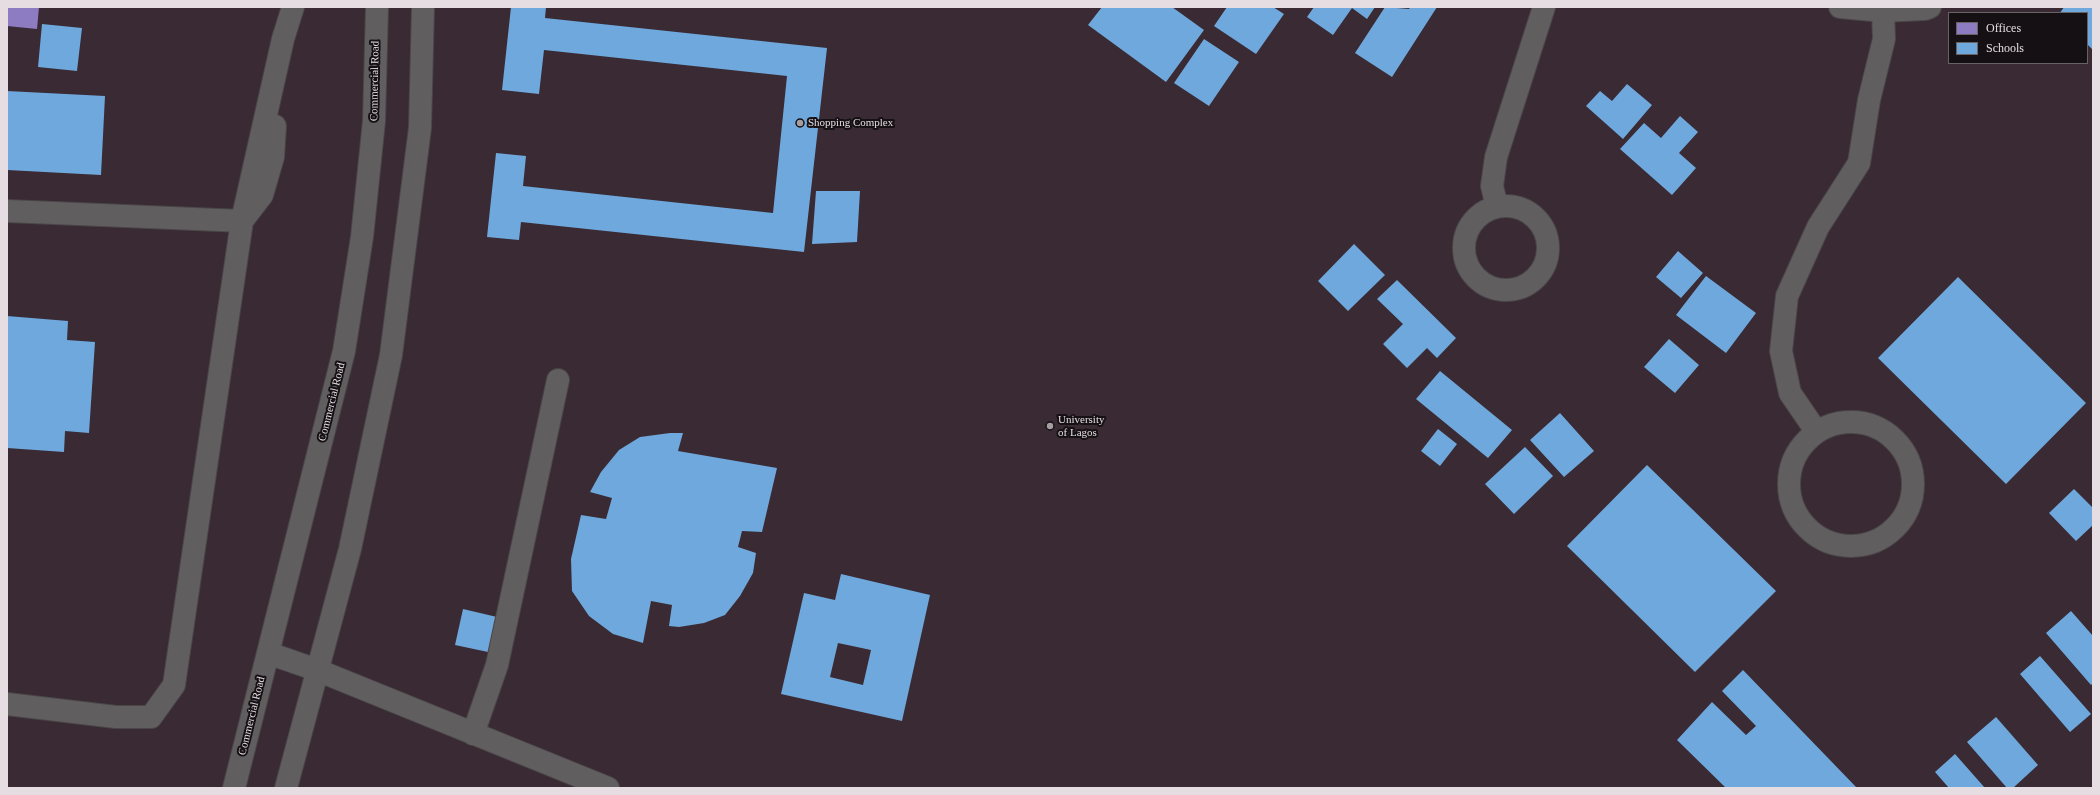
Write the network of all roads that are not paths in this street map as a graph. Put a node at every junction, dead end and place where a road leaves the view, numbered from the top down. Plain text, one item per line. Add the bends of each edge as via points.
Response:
1 (284, 7) edge
2 (293, 7) edge
3 (376, 7) edge
4 (423, 7) edge
5 (1544, 7) edge
6 (1840, 7) edge
7 (1930, 7) edge
8 (1883, 11) junction
9 (1497, 207) dead end
10 (7, 211) edge
11 (242, 221) junction
12 (558, 380) dead end
13 (1816, 431) junction
14 (268, 653) junction
15 (317, 670) junction
16 (7, 704) edge
17 (473, 734) junction
18 (234, 788) edge
19 (286, 788) edge
20 (608, 788) edge

1 - 11 street via 272,157 262,195
2 - 11 street via 283,38
3 - 14 street, Commercial Road via 374,121 362,237 344,351
4 - 15 street via 420,128 391,355 350,549
5 - 9 street via 1496,157 1492,186
6 - 8 street
7 - 8 street
8 - 13 street via 1884,38 1869,100 1859,163 1818,227 1787,296 1781,351 1790,393
10 - 11 street
11 - 16 street via 174,685 151,717 116,717
12 - 17 street via 497,665
13 - 13 street via 1801,445 1791,464 1788,485 1792,506 1802,524 1819,538 1838,545 1860,546 1879,540 1896,528 1908,511 1913,492 1913,472 1906,453 1893,437 1876,426 1857,421 1836,423
14 - 15 street
14 - 18 street, Commercial Road
15 - 17 street
15 - 19 street
17 - 20 street

